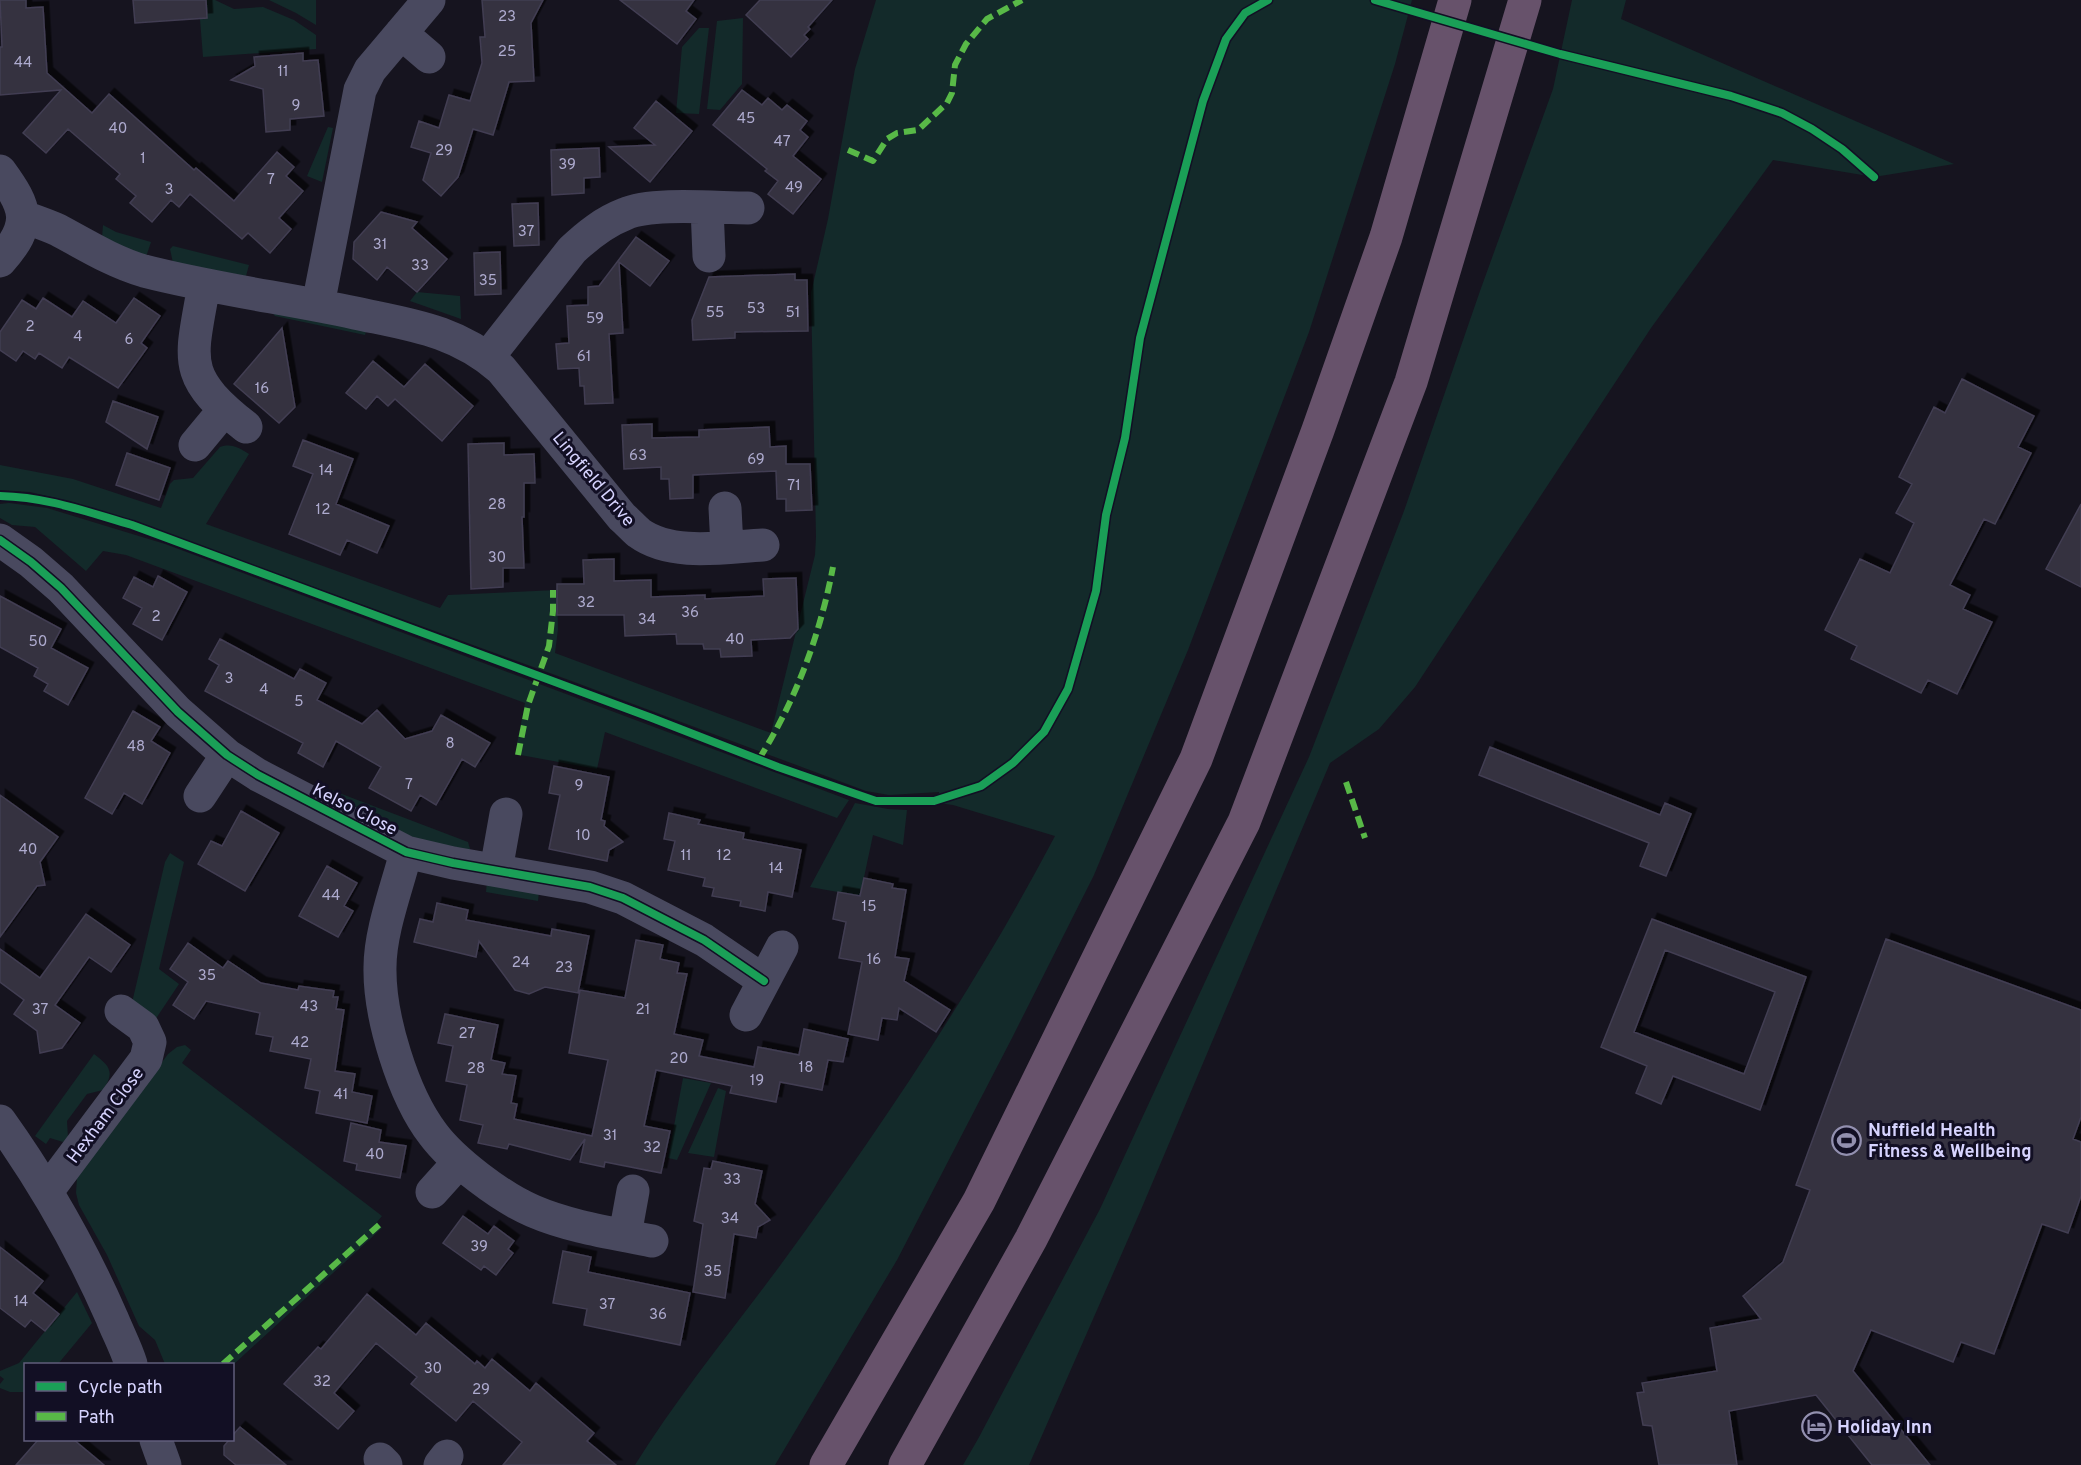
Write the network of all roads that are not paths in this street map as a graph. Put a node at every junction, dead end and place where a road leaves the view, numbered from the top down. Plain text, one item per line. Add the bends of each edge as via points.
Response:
1 (429, 0) edge
2 (1455, 0) edge
3 (1525, 0) edge
4 (401, 33) junction
5 (429, 57) dead end
6 (0, 171) edge
7 (706, 208) junction
8 (748, 208) dead end
9 (24, 217) junction
10 (709, 256) dead end
11 (0, 261) edge
12 (204, 285) junction
13 (318, 305) junction
14 (488, 357) junction
15 (195, 445) dead end
16 (725, 508) dead end
17 (0, 540) edge
18 (763, 545) dead end
19 (727, 547) junction
20 (227, 754) junction
21 (200, 796) dead end
22 (506, 814) dead end
23 (406, 852) junction
24 (496, 870) junction
25 (782, 946) dead end
26 (764, 981) junction
27 (121, 1011) dead end
28 (746, 1015) dead end
29 (0, 1121) edge
30 (459, 1162) junction
31 (48, 1191) junction
32 (633, 1191) dead end
33 (432, 1192) dead end
34 (130, 1363) edge
35 (156, 1441) edge
36 (165, 1465) edge
37 (826, 1465) edge
38 (905, 1465) edge

1 - 4 street
2 - 37 highway via 1386,237 1196,759 979,1200
3 - 38 highway via 1411,382 1244,822 1031,1239
4 - 5 street
4 - 13 street via 370,70 360,90
6 - 9 street via 16,193
7 - 8 street
7 - 10 street
7 - 14 street via 626,213 588,235 555,270
9 - 11 street via 14,243
9 - 12 street, Lingfield Drive via 123,263
12 - 13 street, Lingfield Drive
12 - 15 street via 193,344 194,363 206,391 235,419
13 - 14 street, Lingfield Drive via 438,331
14 - 19 street, Lingfield Drive via 516,384 640,533 681,548
16 - 19 street
17 - 20 street, Kelso Close via 61,588 178,712
18 - 19 street, Lingfield Drive
20 - 21 street
20 - 23 street, Kelso Close via 292,794
22 - 24 street
23 - 24 street, Kelso Close
23 - 30 street, Kelso Close via 380,966 388,1031 413,1102 432,1134
24 - 26 street, Kelso Close via 623,897 704,940
25 - 26 street
26 - 28 street
27 - 31 street, Hexham Close via 143,1027 150,1042 146,1059
29 - 31 street
30 - 32 street, Kelso Close via 532,1211 638,1238
30 - 33 street
31 - 34 street via 104,1299
35 - 36 street

